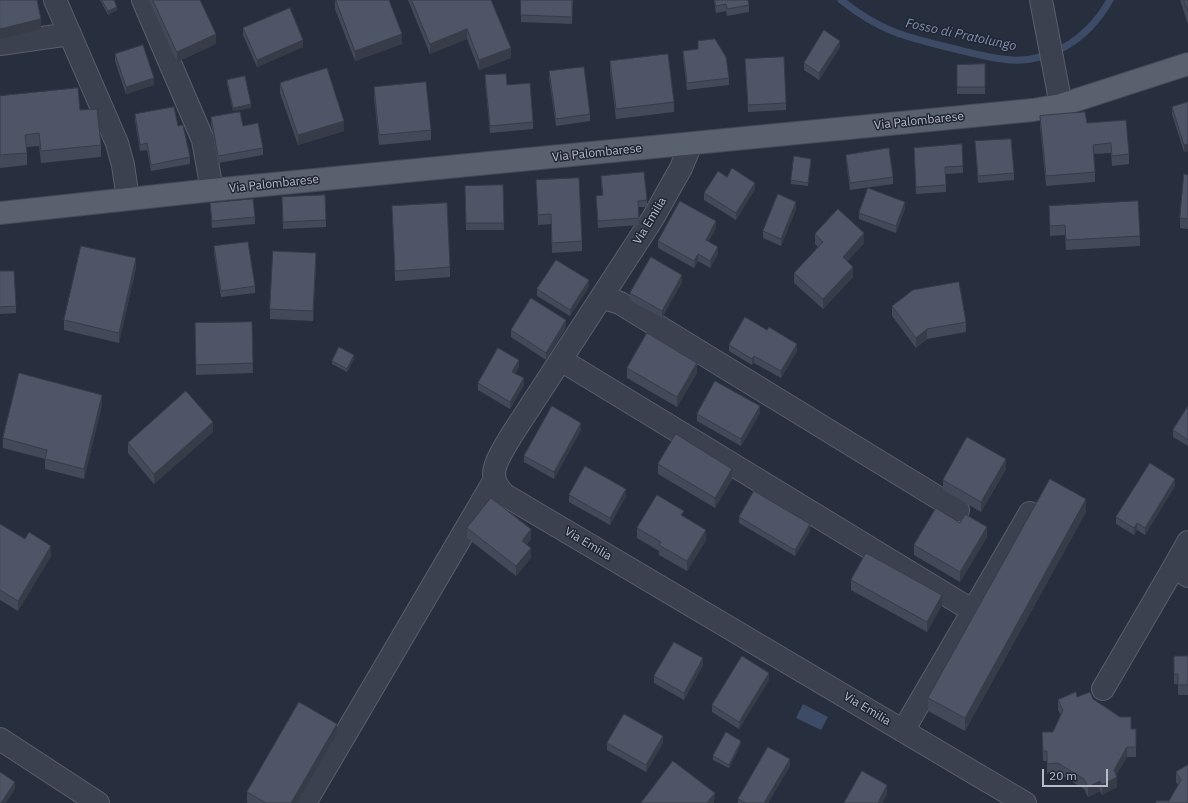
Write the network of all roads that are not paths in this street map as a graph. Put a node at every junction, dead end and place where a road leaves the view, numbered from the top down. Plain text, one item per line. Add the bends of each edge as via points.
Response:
1 (55, 0) edge
2 (143, 0) edge
3 (1041, 0) edge
4 (70, 34) junction
5 (0, 44) edge
6 (1188, 64) edge
7 (1061, 105) junction
8 (691, 144) junction
9 (212, 190) junction
10 (128, 199) junction
11 (0, 213) edge
12 (601, 299) junction
13 (561, 360) junction
14 (494, 481) junction
15 (958, 510) dead end
16 (1030, 513) edge
17 (1188, 542) edge
18 (1181, 571) edge
19 (973, 611) junction
20 (1103, 689) dead end
21 (903, 731) junction
22 (0, 739) edge
23 (98, 803) edge
24 (305, 803) edge
25 (1025, 803) edge

1 - 4 street
2 - 9 street via 203,140
3 - 7 street
4 - 5 street
4 - 10 street via 117,143
6 - 7 main road, Via Palombarese
7 - 8 main road, Via Palombarese via 1033,110
8 - 9 main road, Via Palombarese
8 - 12 street, Via Emilia via 654,218
9 - 10 main road, Via Palombarese
10 - 11 main road, Via Palombarese
12 - 13 street, Via Emilia
12 - 15 street via 620,303
13 - 14 street, Via Emilia via 502,450 493,473
13 - 19 street
14 - 21 street, Via Emilia via 505,495
14 - 24 street
16 - 19 street
17 - 18 street
18 - 20 street
19 - 21 street
21 - 25 street, Via Emilia
22 - 23 street

